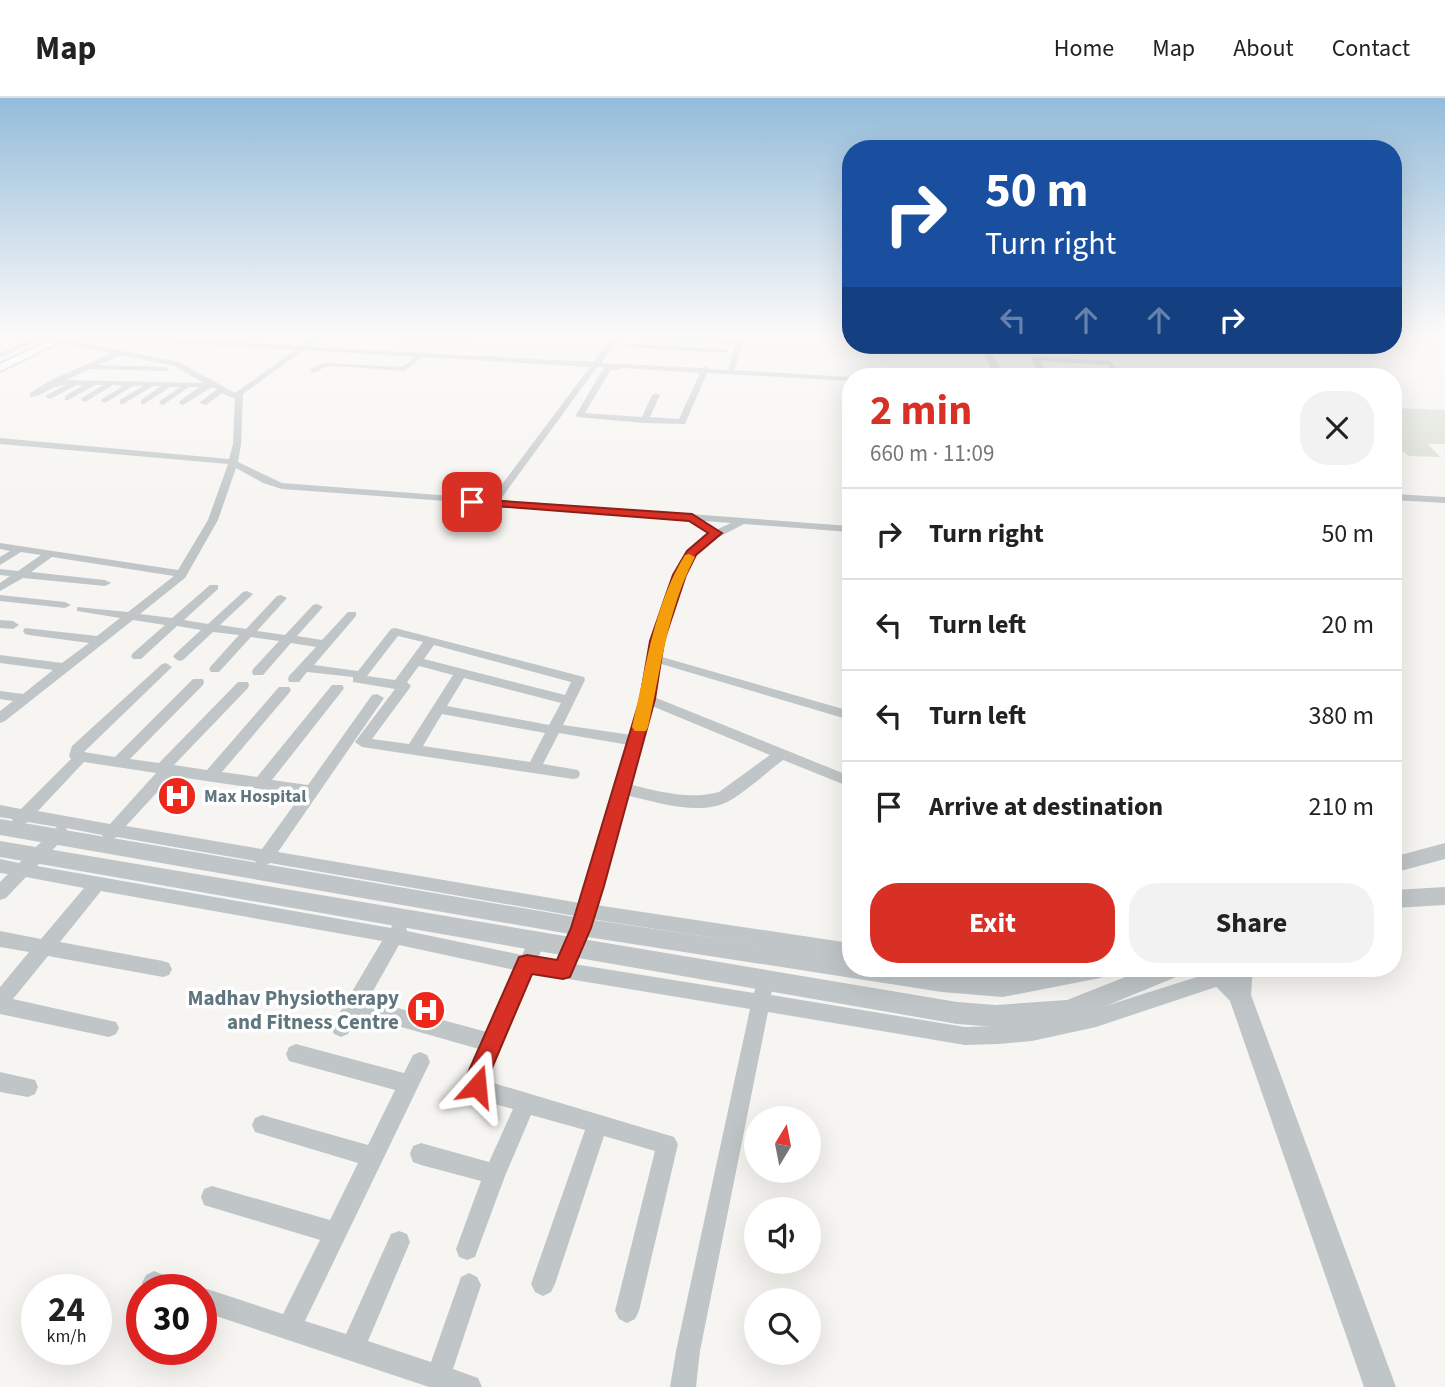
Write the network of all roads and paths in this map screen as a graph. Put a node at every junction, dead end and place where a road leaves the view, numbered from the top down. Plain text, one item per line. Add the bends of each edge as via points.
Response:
1 (57, 393) edge
2 (76, 393) edge
3 (95, 393) edge
4 (117, 393) edge
5 (136, 393) edge
6 (157, 393) edge
7 (176, 393) edge
8 (203, 393) edge
9 (210, 393) edge
10 (228, 393) edge
11 (240, 393) edge
12 (575, 393) edge
13 (593, 393) edge
14 (695, 393) edge
15 (656, 396) dead end
16 (50, 397) dead end
17 (68, 398) dead end
18 (238, 398) junction
19 (85, 400) dead end
20 (105, 401) dead end
21 (123, 402) dead end
22 (144, 402) dead end
23 (163, 403) dead end
24 (183, 403) dead end
25 (203, 403) dead end
26 (644, 421) junction
27 (0, 441) edge
28 (233, 462) junction
29 (1402, 498) edge
30 (1445, 500) edge
31 (492, 504) junction
32 (692, 517) junction
33 (746, 521) junction
34 (842, 528) edge
35 (716, 533) junction
36 (0, 547) edge
37 (19, 549) junction
38 (50, 554) junction
39 (0, 562) edge
40 (0, 572) edge
41 (21, 574) junction
42 (181, 574) junction
43 (105, 583) dead end
44 (214, 587) dead end
45 (0, 588) edge
46 (247, 594) dead end
47 (0, 598) edge
48 (281, 598) dead end
49 (65, 605) dead end
50 (317, 607) dead end
51 (81, 609) dead end
52 (352, 614) dead end
53 (130, 615) junction
54 (175, 622) junction
55 (210, 628) junction
56 (29, 631) dead end
57 (248, 633) junction
58 (288, 638) junction
59 (98, 640) junction
60 (431, 640) junction
61 (325, 644) junction
62 (137, 656) dead end
63 (179, 657) dead end
64 (0, 659) edge
65 (656, 659) junction
66 (416, 661) junction
67 (62, 667) junction
68 (166, 667) dead end
69 (304, 668) junction
70 (215, 669) dead end
71 (258, 672) dead end
72 (354, 673) dead end
73 (460, 674) junction
74 (198, 682) dead end
75 (243, 685) dead end
76 (398, 685) junction
77 (337, 688) dead end
78 (0, 695) edge
79 (23, 698) junction
80 (377, 698) dead end
81 (647, 699) junction
82 (568, 700) junction
83 (439, 709) junction
84 (842, 714) edge
85 (0, 718) edge
86 (555, 726) junction
87 (638, 737) junction
88 (413, 750) junction
89 (783, 753) junction
90 (81, 757) junction
91 (118, 762) junction
92 (534, 768) junction
93 (165, 770) junction
94 (573, 774) dead end
95 (210, 776) junction
96 (842, 779) edge
97 (260, 784) junction
98 (623, 789) junction
99 (311, 792) junction
100 (7, 827) edge
101 (61, 830) junction
102 (114, 830) junction
103 (100, 846) junction
104 (1444, 853) edge
105 (30, 862) junction
106 (261, 862) junction
107 (1402, 864) edge
108 (0, 866) edge
109 (98, 883) junction
110 (0, 893) edge
111 (1445, 896) edge
112 (1402, 898) edge
113 (584, 919) junction
114 (400, 928) junction
115 (0, 939) edge
116 (536, 942) junction
117 (43, 947) junction
118 (571, 949) junction
119 (842, 950) edge
120 (527, 964) junction
121 (842, 964) edge
122 (163, 969) dead end
123 (563, 970) junction
124 (914, 977) edge
125 (1052, 977) edge
126 (1151, 977) edge
127 (1229, 977) edge
128 (765, 982) junction
129 (0, 1003) edge
130 (760, 1004) junction
131 (355, 1005) junction
132 (109, 1028) dead end
133 (341, 1028) dead end
134 (492, 1043) junction
135 (296, 1054) dead end
136 (419, 1062) dead end
137 (0, 1082) edge
138 (410, 1084) junction
139 (28, 1087) dead end
140 (526, 1102) junction
141 (598, 1123) junction
142 (262, 1125) dead end
143 (421, 1154) dead end
144 (373, 1157) junction
145 (495, 1174) junction
146 (212, 1197) dead end
147 (335, 1233) junction
148 (399, 1242) dead end
149 (467, 1249) dead end
150 (542, 1284) dead end
151 (469, 1285) dead end
152 (217, 1304) edge
153 (627, 1311) dead end
154 (289, 1327) junction
155 (352, 1349) junction
156 (439, 1378) junction
157 (469, 1387) edge
158 (683, 1387) edge
159 (1380, 1387) edge

1 - 16 street
2 - 17 street
3 - 19 street
4 - 20 street
5 - 21 street
6 - 22 street
7 - 23 street
8 - 24 street
9 - 25 street
10 - 18 street
11 - 18 street
12 - 31 street
13 - 26 street via 580,415
14 - 26 street via 684,421
15 - 26 street
18 - 28 street
27 - 28 street
28 - 31 street via 257,479 282,486
28 - 42 street via 213,520
29 - 30 street
31 - 32 street
32 - 33 street
32 - 35 street
33 - 34 street
33 - 35 street
35 - 65 street via 691,553 680,575 657,641
36 - 37 street
37 - 38 street
37 - 39 street
38 - 41 street
38 - 42 street
40 - 41 street
41 - 43 street
41 - 45 street
42 - 53 street
44 - 54 street
46 - 55 street
47 - 49 street
48 - 57 street
50 - 58 street
51 - 53 street
52 - 61 street
53 - 54 street
53 - 59 street
54 - 55 street
54 - 62 street
55 - 57 street
55 - 63 street
56 - 59 street
57 - 58 street
57 - 70 street
58 - 61 street
58 - 71 street
59 - 67 street
60 - 66 street
60 - 76 street via 395,632 358,679
60 - 82 street via 579,680
61 - 69 street
64 - 67 street
65 - 81 street
65 - 84 street
66 - 73 street
66 - 76 street
67 - 79 street
68 - 90 street via 77,750 76,756
69 - 72 street
69 - 95 street
73 - 82 street
73 - 83 street
74 - 91 street
75 - 93 street
76 - 88 street via 404,686 362,742
77 - 97 street
78 - 79 street
79 - 85 street
80 - 99 street
81 - 87 street
81 - 89 street
82 - 86 street
83 - 86 street
83 - 88 street
86 - 87 street
86 - 92 street
87 - 98 street
88 - 92 street
89 - 96 street
89 - 98 street via 724,797 713,800 692,803
90 - 91 street
90 - 100 street
91 - 93 street
92 - 94 street
93 - 95 street
93 - 102 street
95 - 97 street
97 - 99 street
98 - 113 street
99 - 106 street
100 - 101 street
100 - 105 street
101 - 102 street
101 - 103 street
101 - 105 street
102 - 103 street
102 - 106 street
103 - 106 street
104 - 107 street
105 - 108 street
105 - 109 street
105 - 110 street
105 - 114 street
106 - 113 street
109 - 114 street
109 - 117 street
111 - 112 street
113 - 118 street
113 - 119 street
113 - 121 street
114 - 116 street
114 - 120 street
114 - 131 street
115 - 117 street
116 - 118 street
116 - 120 street
117 - 122 street
117 - 129 street
118 - 123 street
118 - 128 street
120 - 123 street
120 - 134 street
123 - 130 street
124 - 125 street via 1003,986
126 - 128 street via 1068,1011 1007,1016 957,1013
127 - 130 street via 1074,1026 1013,1035 965,1036
127 - 159 street
128 - 130 street
129 - 132 street
130 - 158 street
131 - 133 street
131 - 134 street
134 - 140 street via 477,1086
135 - 138 street
136 - 138 street
137 - 139 street
138 - 144 street
140 - 141 street
140 - 145 street
141 - 150 street
141 - 153 street via 667,1146
142 - 144 street
143 - 145 street
144 - 147 street
145 - 149 street
146 - 147 street
147 - 154 street
148 - 155 street
151 - 156 street
152 - 154 street
154 - 155 street
155 - 156 street
156 - 157 street

